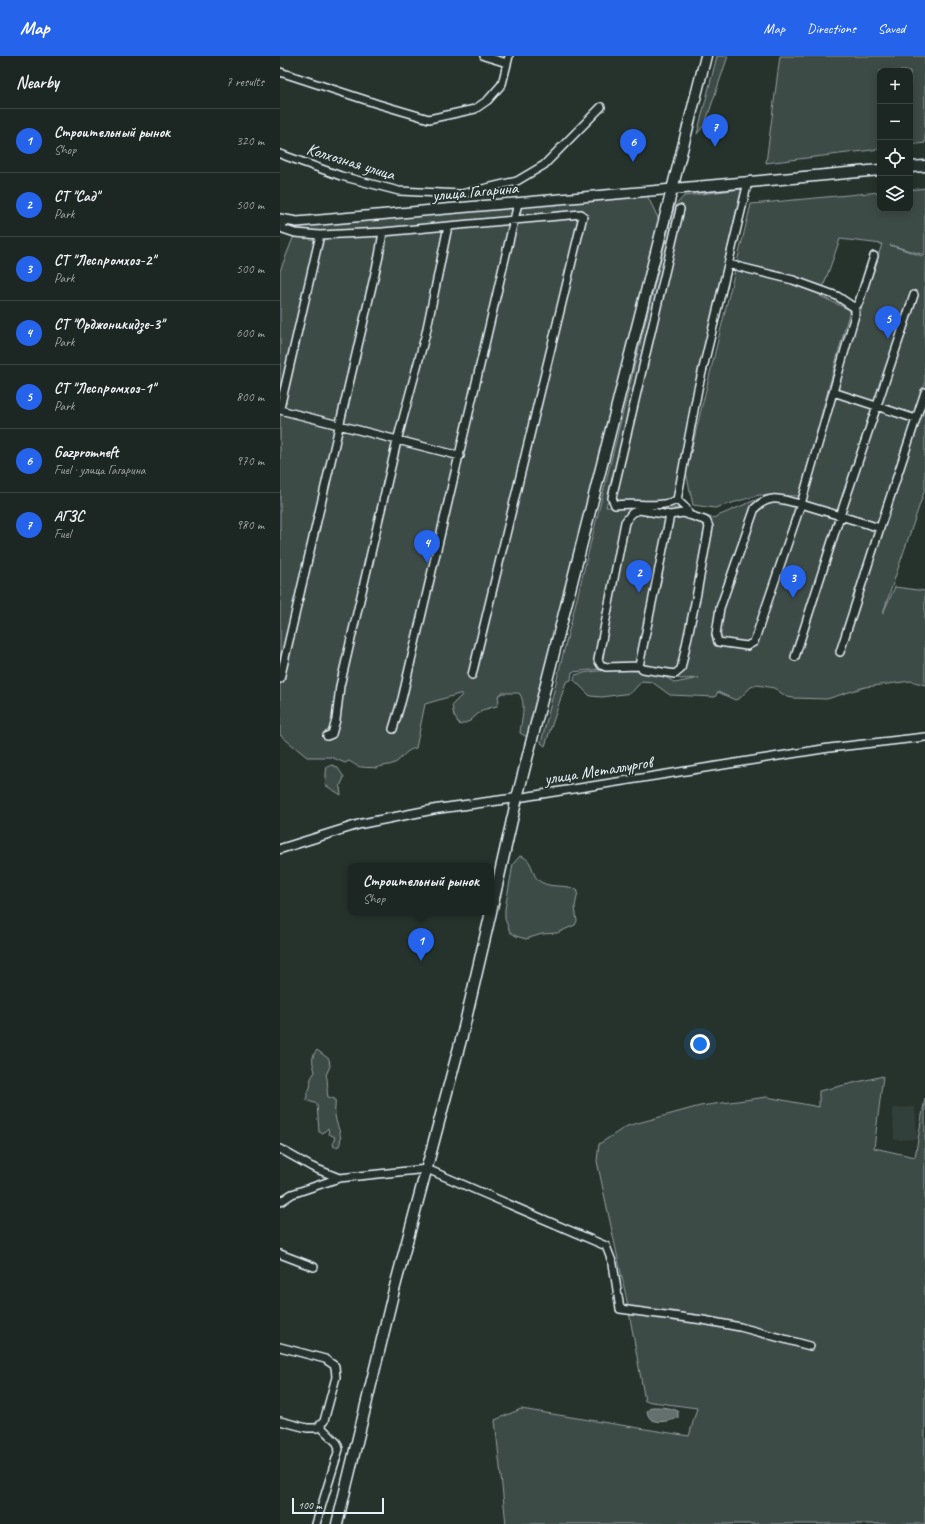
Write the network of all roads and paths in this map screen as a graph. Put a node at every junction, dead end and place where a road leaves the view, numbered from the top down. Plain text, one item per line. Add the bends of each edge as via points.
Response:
1 (484, 56) edge
2 (706, 56) edge
3 (508, 60) edge
4 (280, 72) edge
5 (601, 107) dead end
6 (280, 154) edge
7 (925, 166) edge
8 (913, 167) edge
9 (877, 170) edge
10 (748, 182) junction
11 (673, 189) junction
12 (518, 203) junction
13 (680, 209) dead end
14 (281, 219) edge
15 (516, 219) junction
16 (448, 226) junction
17 (383, 232) junction
18 (320, 235) junction
19 (874, 256) dead end
20 (728, 264) junction
21 (914, 295) dead end
22 (855, 308) junction
23 (833, 392) junction
24 (925, 392) edge
25 (876, 406) junction
26 (280, 409) edge
27 (916, 419) junction
28 (339, 426) junction
29 (398, 440) junction
30 (460, 456) junction
31 (677, 500) junction
32 (800, 504) junction
33 (670, 515) junction
34 (689, 515) junction
35 (840, 516) junction
36 (880, 528) junction
37 (840, 652) dead end
38 (795, 657) dead end
39 (639, 666) junction
40 (472, 675) dead end
41 (280, 679) edge
42 (394, 729) dead end
43 (327, 736) dead end
44 (925, 737) edge
45 (517, 798) junction
46 (280, 849) edge
47 (494, 899) edge
48 (490, 915) edge
49 (280, 1149) edge
50 (427, 1169) junction
51 (339, 1178) junction
52 (280, 1202) edge
53 (280, 1254) edge
54 (314, 1267) dead end
55 (810, 1346) dead end
56 (280, 1347) edge
57 (280, 1421) edge
58 (320, 1426) junction
59 (316, 1524) edge
60 (337, 1524) edge

1 - 3 street
2 - 11 main road
3 - 4 street via 502,84 488,100 475,109 429,119
5 - 6 street, Колхозная улица via 544,165 517,181 461,194 399,191 341,176
7 - 8 main road
9 - 10 main road
10 - 11 main road
10 - 20 street
11 - 12 main road, улица Гагарина
11 - 45 main road
12 - 14 main road, улица Гагарина via 297,222
12 - 15 street
13 - 31 street via 612,498 615,504 654,505 669,504
14 - 18 street via 284,229
15 - 16 street
15 - 30 street
15 - 40 street via 581,214 583,216
16 - 17 street
16 - 29 street via 426,333
17 - 18 street
17 - 28 street
18 - 26 street
19 - 22 street
20 - 22 street via 794,280 837,296
20 - 31 street via 698,389
21 - 25 street
22 - 23 street
23 - 25 street
23 - 32 street
24 - 27 street
25 - 27 street
25 - 35 street
26 - 28 street
27 - 36 street
28 - 29 street
28 - 41 street
29 - 30 street
29 - 43 street via 340,686 336,720 332,734
30 - 42 street
31 - 34 street via 686,508
32 - 32 street via 770,498 763,500 755,508 720,608 716,634 718,642 747,646 754,642
32 - 35 street
33 - 34 street
33 - 39 street
33 - 39 street via 639,510 632,513 625,522 598,660 601,666 606,667
34 - 39 street via 707,522 709,527 681,669 675,674
35 - 36 street
35 - 38 street
36 - 37 street
44 - 45 street, улица Металлургов via 829,748
45 - 46 street, улица Металлургов via 436,809 360,824
45 - 47 main road
48 - 50 main road
49 - 51 street via 312,1167
50 - 51 street
50 - 55 street via 606,1246 613,1264 620,1309 740,1327
50 - 60 main road via 393,1294
51 - 52 street via 292,1194
53 - 54 street
56 - 58 street via 325,1359 335,1366 336,1377 324,1421
57 - 58 street via 307,1428
58 - 59 street via 337,1443 339,1449

